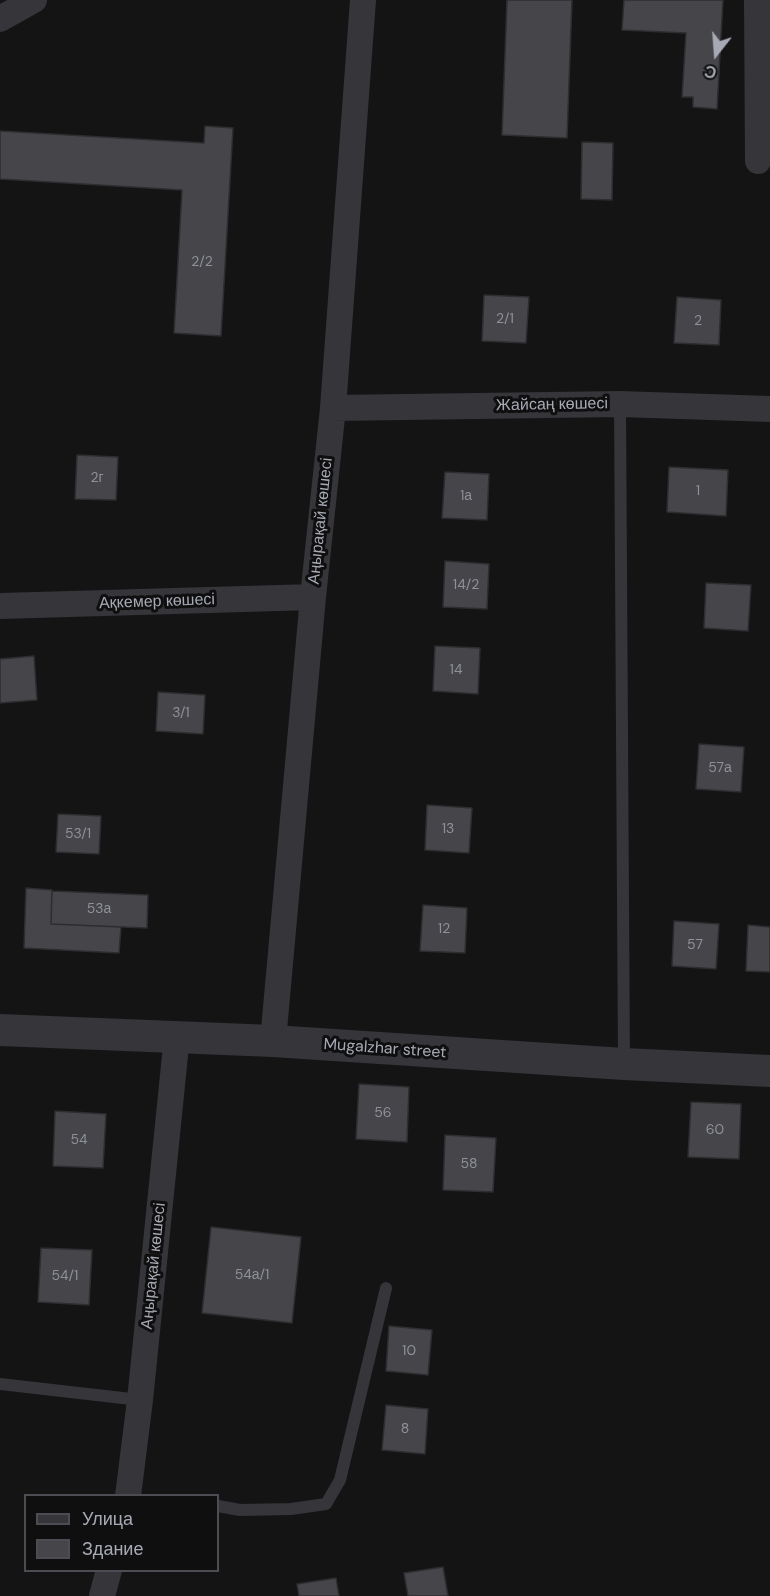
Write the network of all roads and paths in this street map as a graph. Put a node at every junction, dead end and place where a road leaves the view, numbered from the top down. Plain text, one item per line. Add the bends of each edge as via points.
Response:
1 (34, 0) edge
2 (363, 0) edge
3 (757, 0) edge
4 (0, 19) edge
5 (758, 161) dead end
6 (620, 404) junction
7 (333, 408) junction
8 (770, 409) edge
9 (313, 597) junction
10 (0, 606) edge
11 (0, 1030) edge
12 (177, 1036) junction
13 (273, 1041) junction
14 (624, 1064) junction
15 (770, 1071) edge
16 (386, 1288) dead end
17 (0, 1384) edge
18 (140, 1400) junction
19 (128, 1494) edge
20 (219, 1506) edge
21 (108, 1572) edge
22 (102, 1596) edge

1 - 4 street
2 - 7 street, Аңырақай көшесі
3 - 5 street
6 - 7 street, Жайсаң көшесі
6 - 8 street, Жайсаң көшесі
6 - 14 lane
7 - 9 street, Аңырақай көшесі
9 - 10 street, Ақкемер көшесі
9 - 13 street, Аңырақай көшесі
11 - 12 street, Mugalzhar street
12 - 13 street, Mugalzhar street
12 - 18 street, Аңырақай көшесі
13 - 14 street, Mugalzhar street
14 - 15 street, Mugalzhar street
16 - 20 lane via 340,1480 326,1504 291,1509
17 - 18 lane
18 - 19 street, Аңырақай көшесі
21 - 22 street

